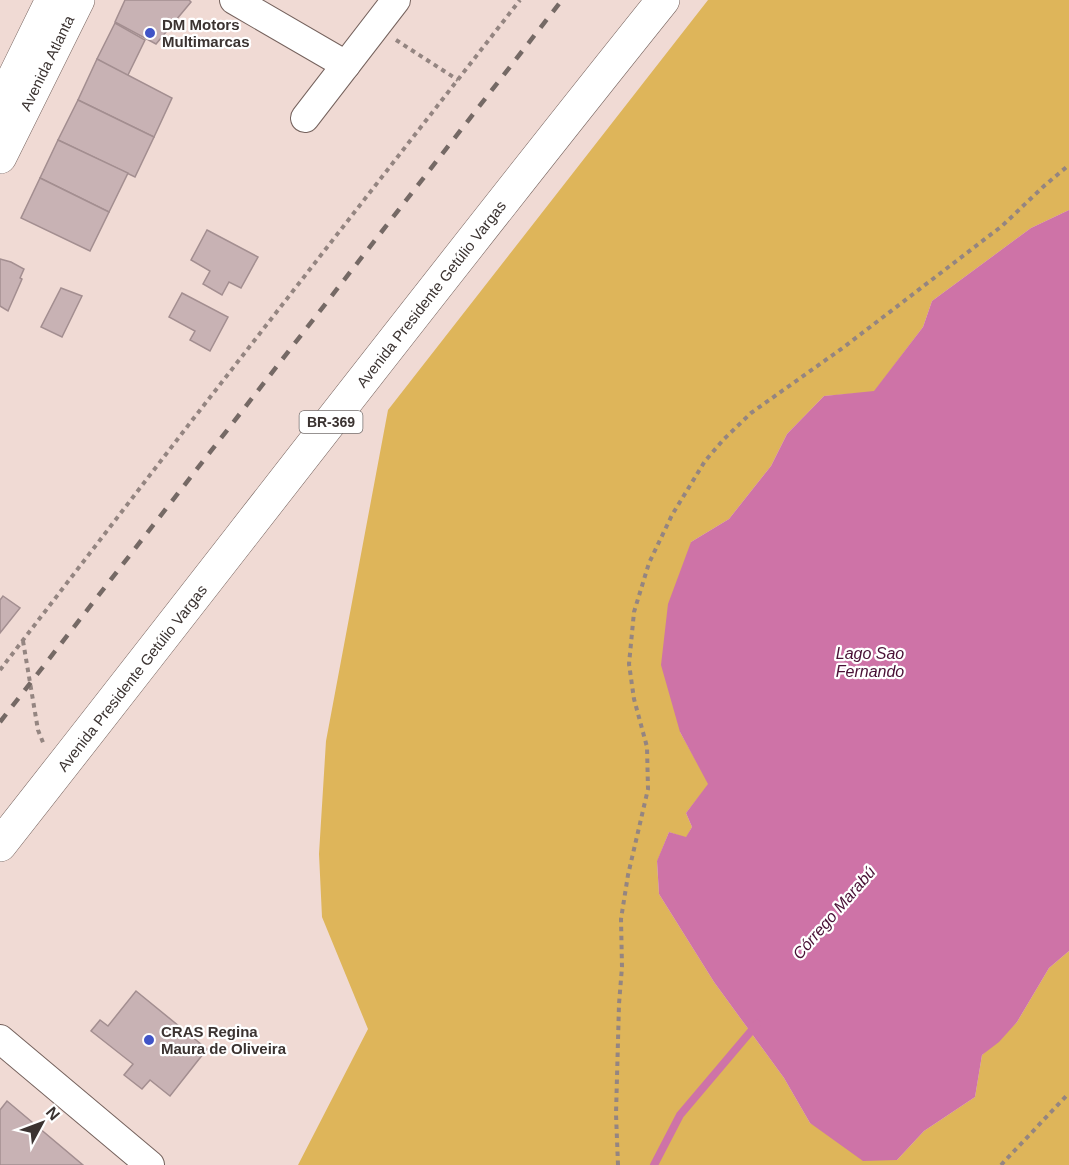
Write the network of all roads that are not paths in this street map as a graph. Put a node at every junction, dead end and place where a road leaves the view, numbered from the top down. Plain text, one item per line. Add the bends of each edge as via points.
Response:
1 (52, 0) edge
2 (78, 0) edge
3 (234, 0) edge
4 (396, 0) edge
5 (663, 0) edge
6 (346, 65) junction
7 (26, 80) junction
8 (0, 106) edge
9 (305, 118) dead end
10 (0, 157) edge
11 (0, 845) edge
12 (0, 1038) edge
13 (150, 1165) edge

1 - 7 main road, Avenida Atlanta
2 - 7 main road, Avenida Atlanta
3 - 6 street
4 - 6 street
5 - 11 main road, Avenida Presidente Getúlio Vargas / BR-369
6 - 9 street
7 - 8 main road, Avenida Atlanta
7 - 10 main road, Avenida Atlanta
12 - 13 street

